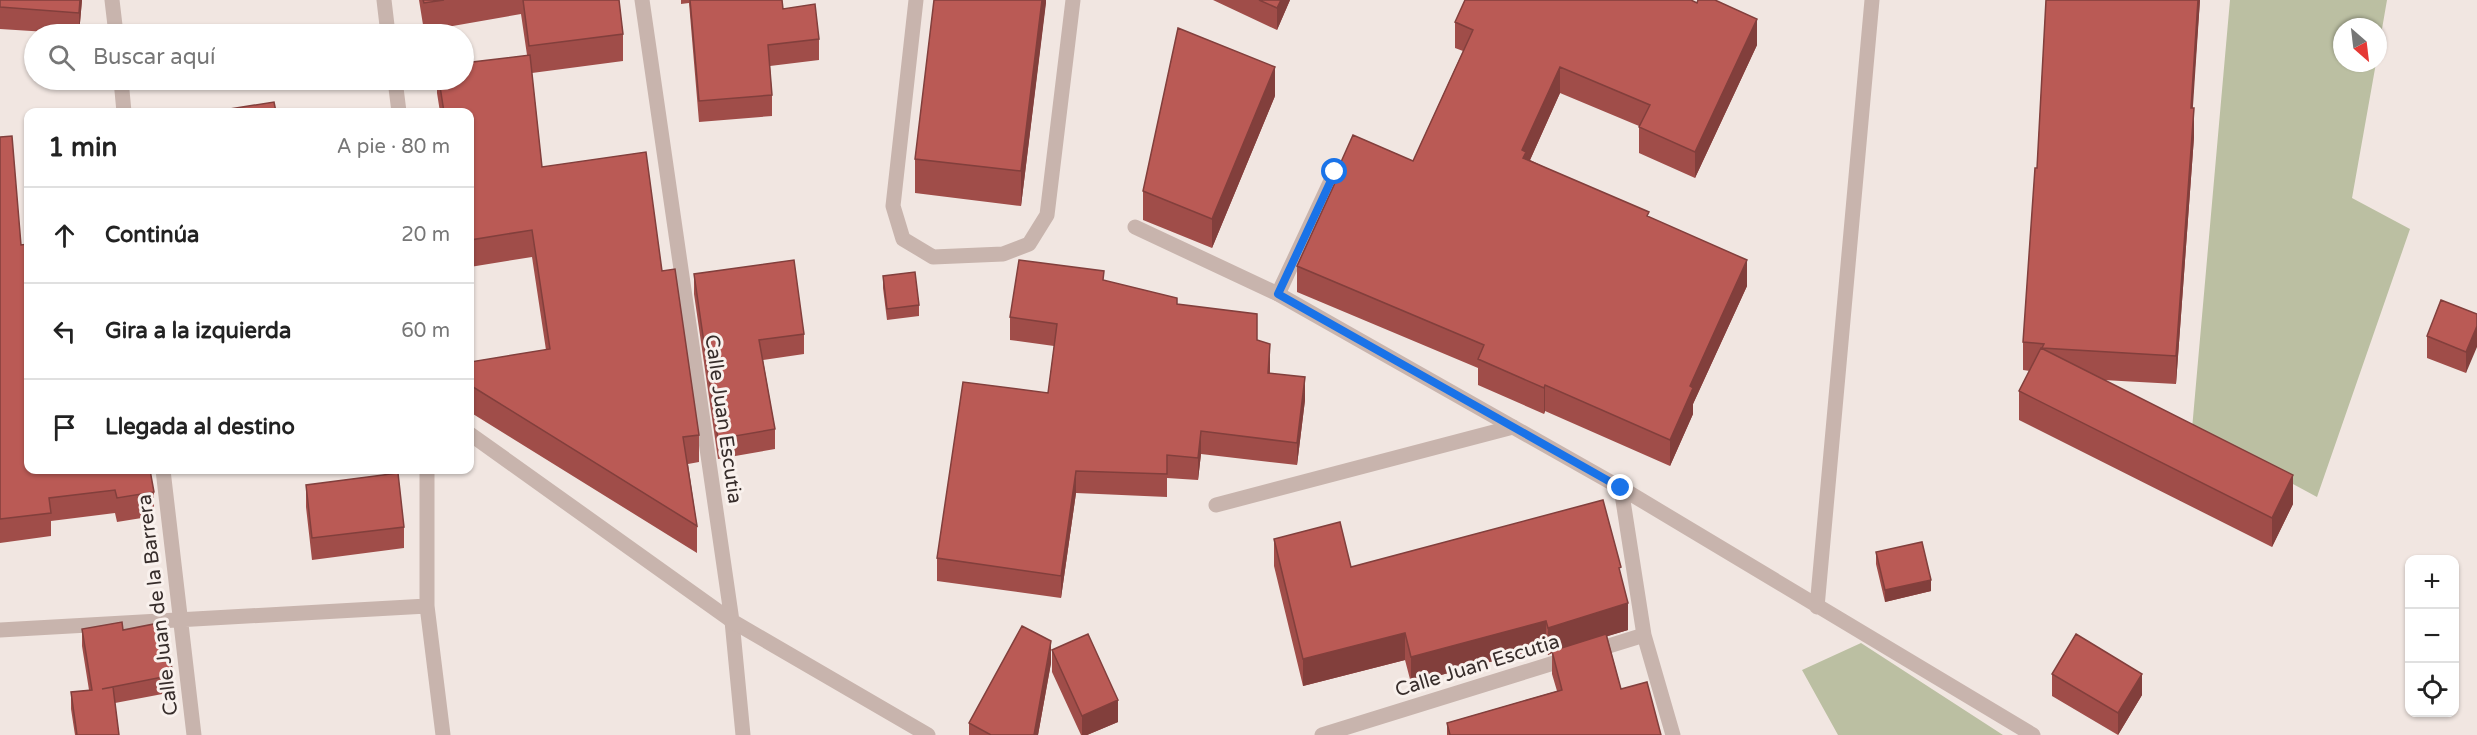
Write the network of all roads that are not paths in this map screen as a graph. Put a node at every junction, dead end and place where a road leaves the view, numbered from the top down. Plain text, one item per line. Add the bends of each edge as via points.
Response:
1 (112, 0) edge
2 (384, 0) edge
3 (642, 0) edge
4 (916, 0) edge
5 (1073, 0) edge
6 (1872, 0) edge
7 (115, 24) edge
8 (387, 24) edge
9 (122, 90) edge
10 (396, 90) edge
11 (124, 108) edge
12 (398, 108) edge
13 (1335, 172) edge
14 (1135, 226) dead end
15 (1278, 294) junction
16 (1513, 427) junction
17 (474, 437) edge
18 (163, 474) edge
19 (428, 474) edge
20 (1621, 488) junction
21 (1216, 505) dead end
22 (427, 606) junction
23 (1817, 607) junction
24 (732, 621) junction
25 (180, 622) junction
26 (0, 630) edge
27 (1644, 634) junction
28 (194, 735) edge
29 (443, 735) edge
30 (743, 735) edge
31 (928, 735) edge
32 (1322, 735) edge
33 (1673, 735) edge
34 (2033, 735) edge

1 - 7 street
2 - 8 street
3 - 24 street, Calle Juan Escutia
4 - 5 street via 893,206 903,239 933,257 1003,255 1029,244 1047,215
6 - 23 street
9 - 11 street
10 - 12 street
13 - 15 street
14 - 15 street
15 - 16 street
16 - 20 street
16 - 21 street
17 - 24 street
18 - 25 street, Calle Juan de la Barrera
19 - 22 street
20 - 23 street
20 - 27 street
22 - 25 street
22 - 29 street
23 - 34 street
24 - 30 street, Calle Juan Escutia
24 - 31 street
25 - 26 street
25 - 28 street, Calle Juan de la Barrera
27 - 32 street, Calle Juan Escutia
27 - 33 street

